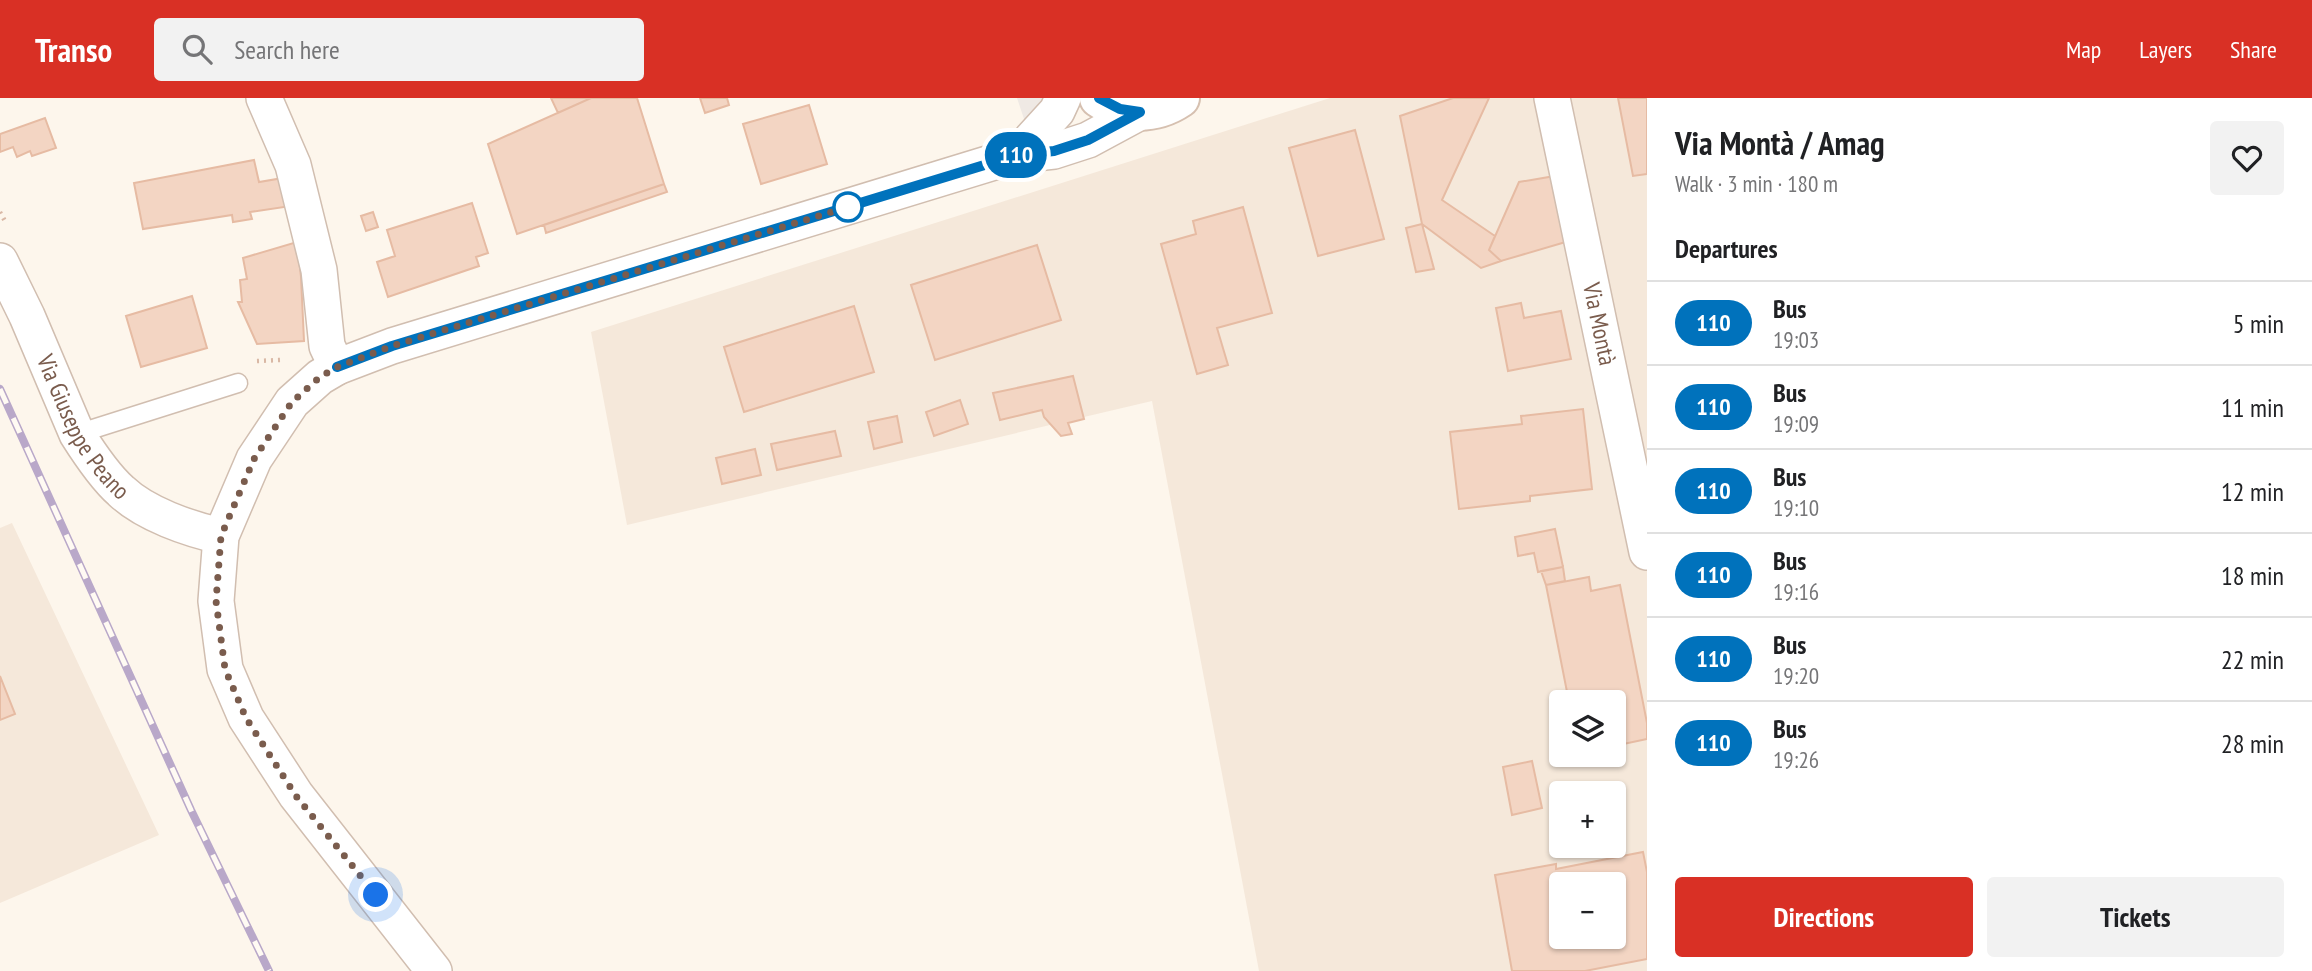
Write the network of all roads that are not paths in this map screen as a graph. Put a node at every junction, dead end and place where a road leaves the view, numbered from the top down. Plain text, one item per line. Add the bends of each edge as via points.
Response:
1 (264, 98) edge
2 (1063, 98) edge
3 (1099, 98) edge
4 (1180, 98) edge
5 (1552, 98) edge
6 (1140, 112) junction
7 (1017, 155) junction
8 (0, 261) edge
9 (332, 357) junction
10 (238, 383) dead end
11 (78, 434) junction
12 (221, 536) junction
13 (1647, 552) edge
14 (434, 971) edge

1 - 9 street via 302,197
2 - 7 street
3 - 6 main road via 1120,109
4 - 6 main road
5 - 13 street, Via Montà
6 - 7 street via 1088,140 1054,151
7 - 9 street via 405,342
8 - 11 street, Via Giuseppe Peano
9 - 12 street via 320,377 292,402 254,459
10 - 11 lane
11 - 12 street, Via Giuseppe Peano via 121,492 163,518
12 - 14 street via 216,601 225,669 246,718 296,796

